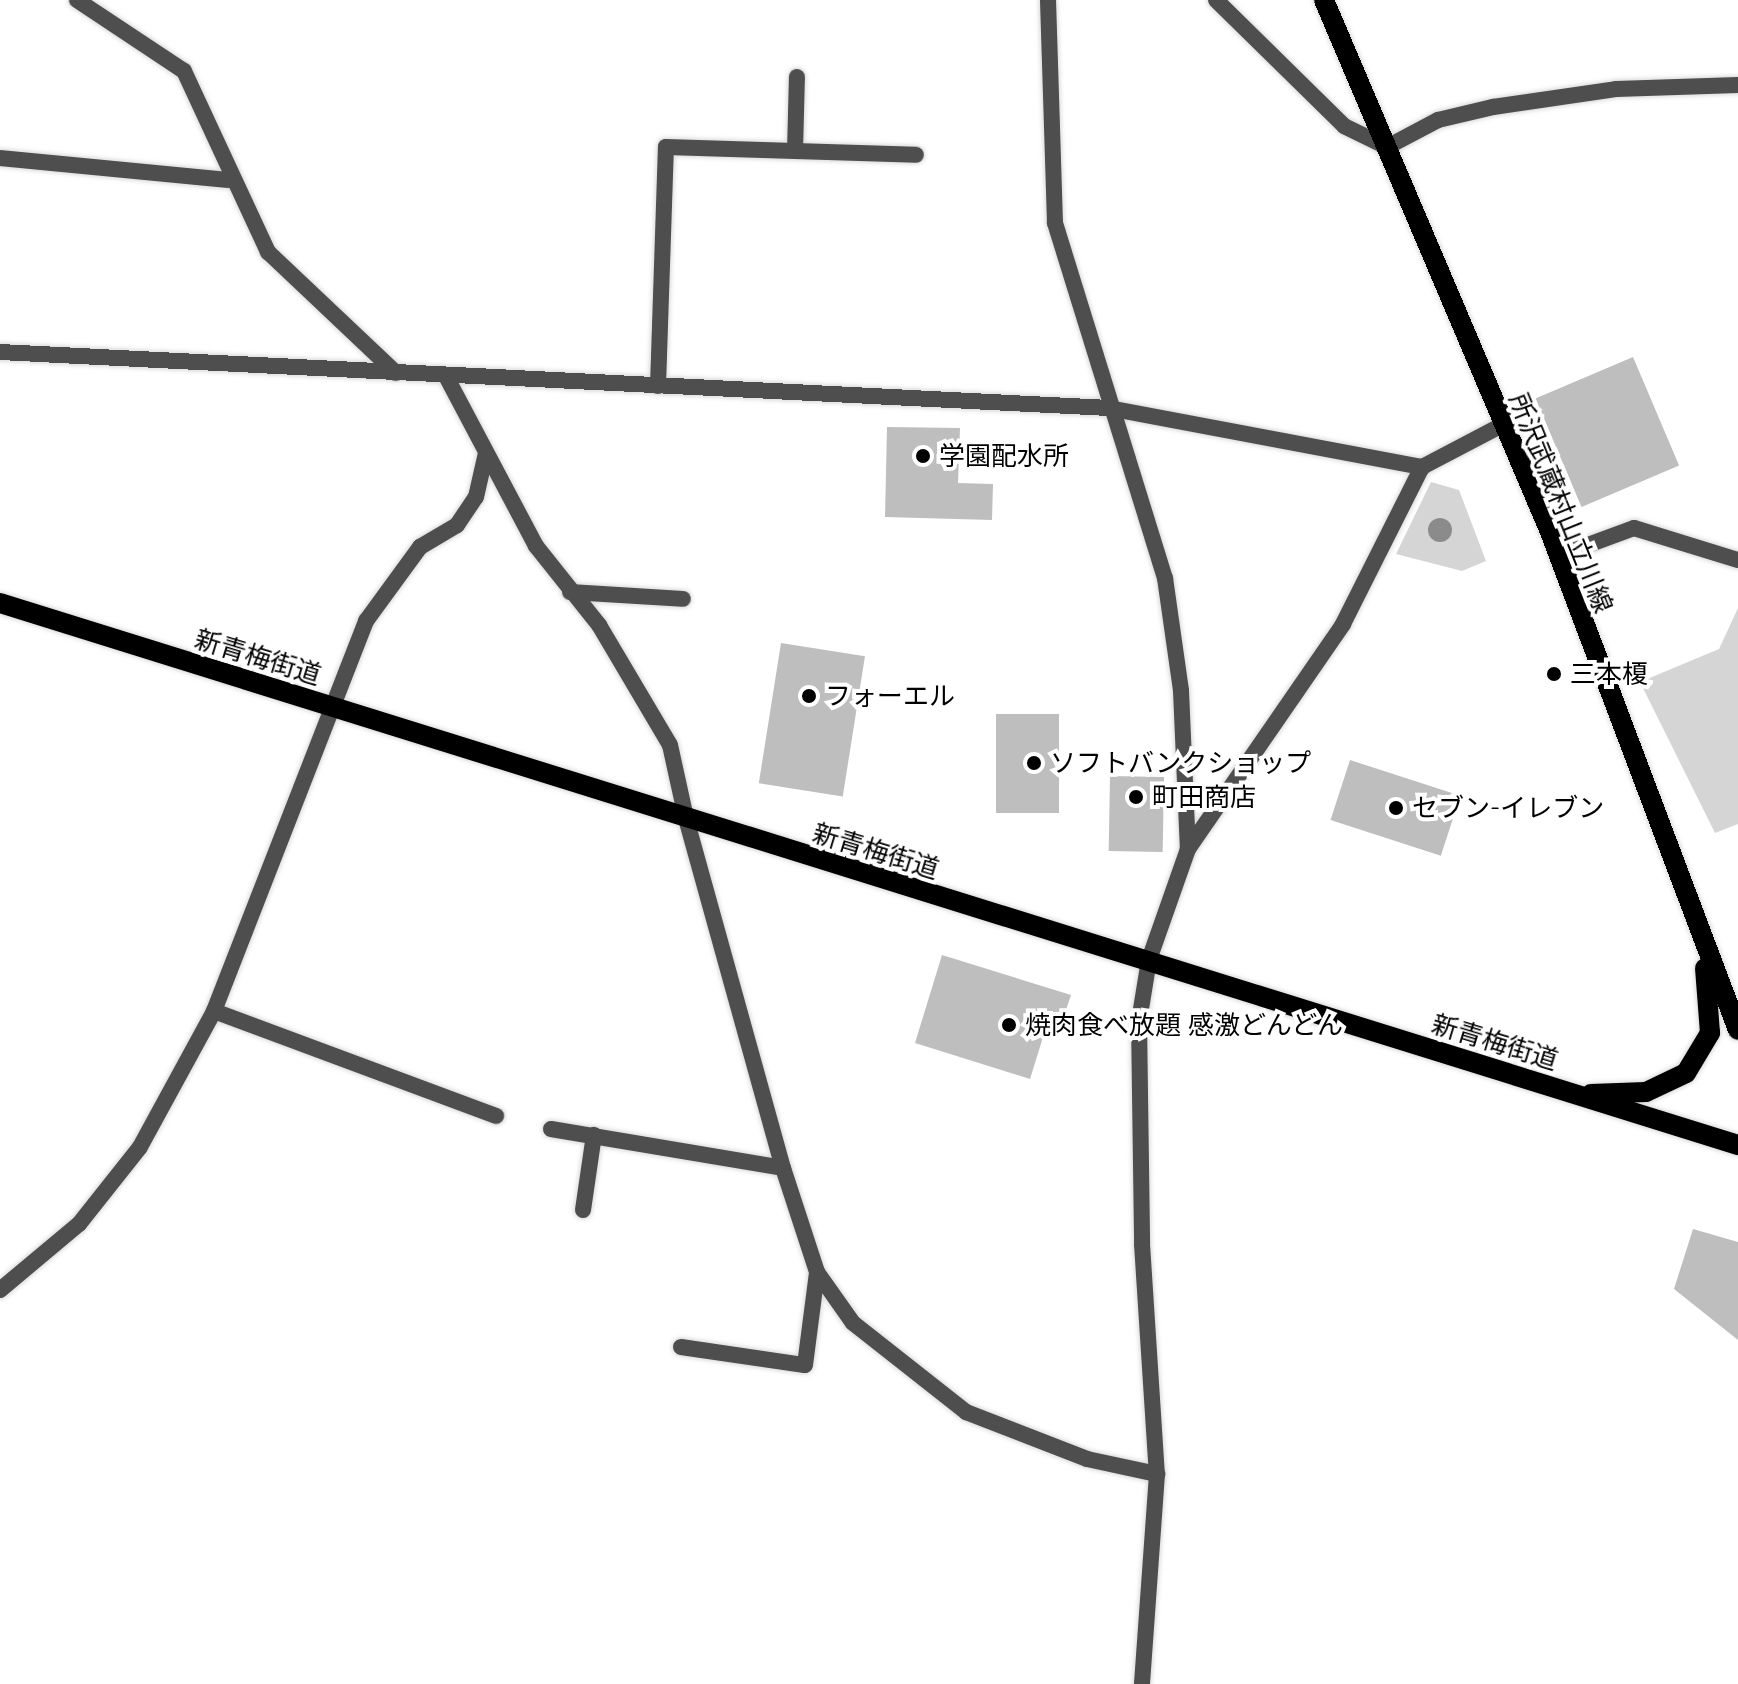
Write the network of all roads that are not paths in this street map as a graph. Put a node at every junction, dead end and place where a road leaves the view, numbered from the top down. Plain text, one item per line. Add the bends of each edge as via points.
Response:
1 (77, 0) edge
2 (1048, 0) edge
3 (1216, 0) edge
4 (1324, 0) edge
5 (797, 77) dead end
6 (1738, 85) edge
7 (1387, 147) junction
8 (795, 151) junction
9 (916, 155) dead end
10 (0, 158) edge
11 (228, 180) junction
12 (0, 352) edge
13 (396, 373) junction
14 (446, 376) junction
15 (658, 386) junction
16 (1109, 408) junction
17 (1504, 424) junction
18 (486, 453) junction
19 (1422, 467) junction
20 (1558, 556) junction
21 (1738, 560) edge
22 (570, 592) junction
23 (683, 599) dead end
24 (0, 603) edge
25 (329, 706) junction
26 (687, 822) junction
27 (1188, 849) junction
28 (1697, 933) junction
29 (1149, 960) junction
30 (214, 1011) junction
31 (1738, 1030) edge
32 (1575, 1095) junction
33 (496, 1116) dead end
34 (551, 1129) dead end
35 (594, 1135) junction
36 (1738, 1145) edge
37 (783, 1168) junction
38 (583, 1210) dead end
39 (817, 1272) junction
40 (0, 1290) edge
41 (681, 1347) dead end
42 (1157, 1474) junction
43 (1142, 1684) edge

1 - 11 street via 184,71
2 - 16 street via 1055,223
3 - 7 street via 1344,126
4 - 7 main road, 所沢武蔵村山立川線
5 - 8 street
6 - 7 street via 1616,89 1493,107 1438,120
7 - 17 main road, 所沢武蔵村山立川線
8 - 9 street
8 - 15 street via 666,147
10 - 11 street
11 - 13 street via 268,252
12 - 13 street
13 - 14 street
14 - 15 street
14 - 18 street
15 - 16 street
16 - 19 street
16 - 27 street via 1165,578 1181,691
17 - 19 street
17 - 20 main road, 所沢武蔵村山立川線
18 - 22 street
18 - 25 street via 476,497 457,525 420,547 366,621
19 - 27 street via 1343,624
20 - 21 street via 1634,528
20 - 28 main road, 所沢武蔵村山立川線
22 - 23 street
22 - 26 street via 599,625 670,745
24 - 25 main road, 新青梅街道
25 - 26 main road, 新青梅街道
25 - 30 street
26 - 29 main road, 新青梅街道
26 - 37 street
27 - 29 street
28 - 31 main road, 所沢武蔵村山立川線
28 - 32 main road via 1710,1008 1701,1054 1656,1089
29 - 32 main road, 新青梅街道
29 - 42 street via 1139,1021 1142,1244
30 - 33 street
30 - 40 street via 140,1147 79,1224
32 - 36 main road, 新青梅街道
34 - 35 street
35 - 37 street
35 - 38 street
37 - 39 street
39 - 41 street via 805,1365
39 - 42 street via 853,1323 966,1412 1087,1459
42 - 43 street

